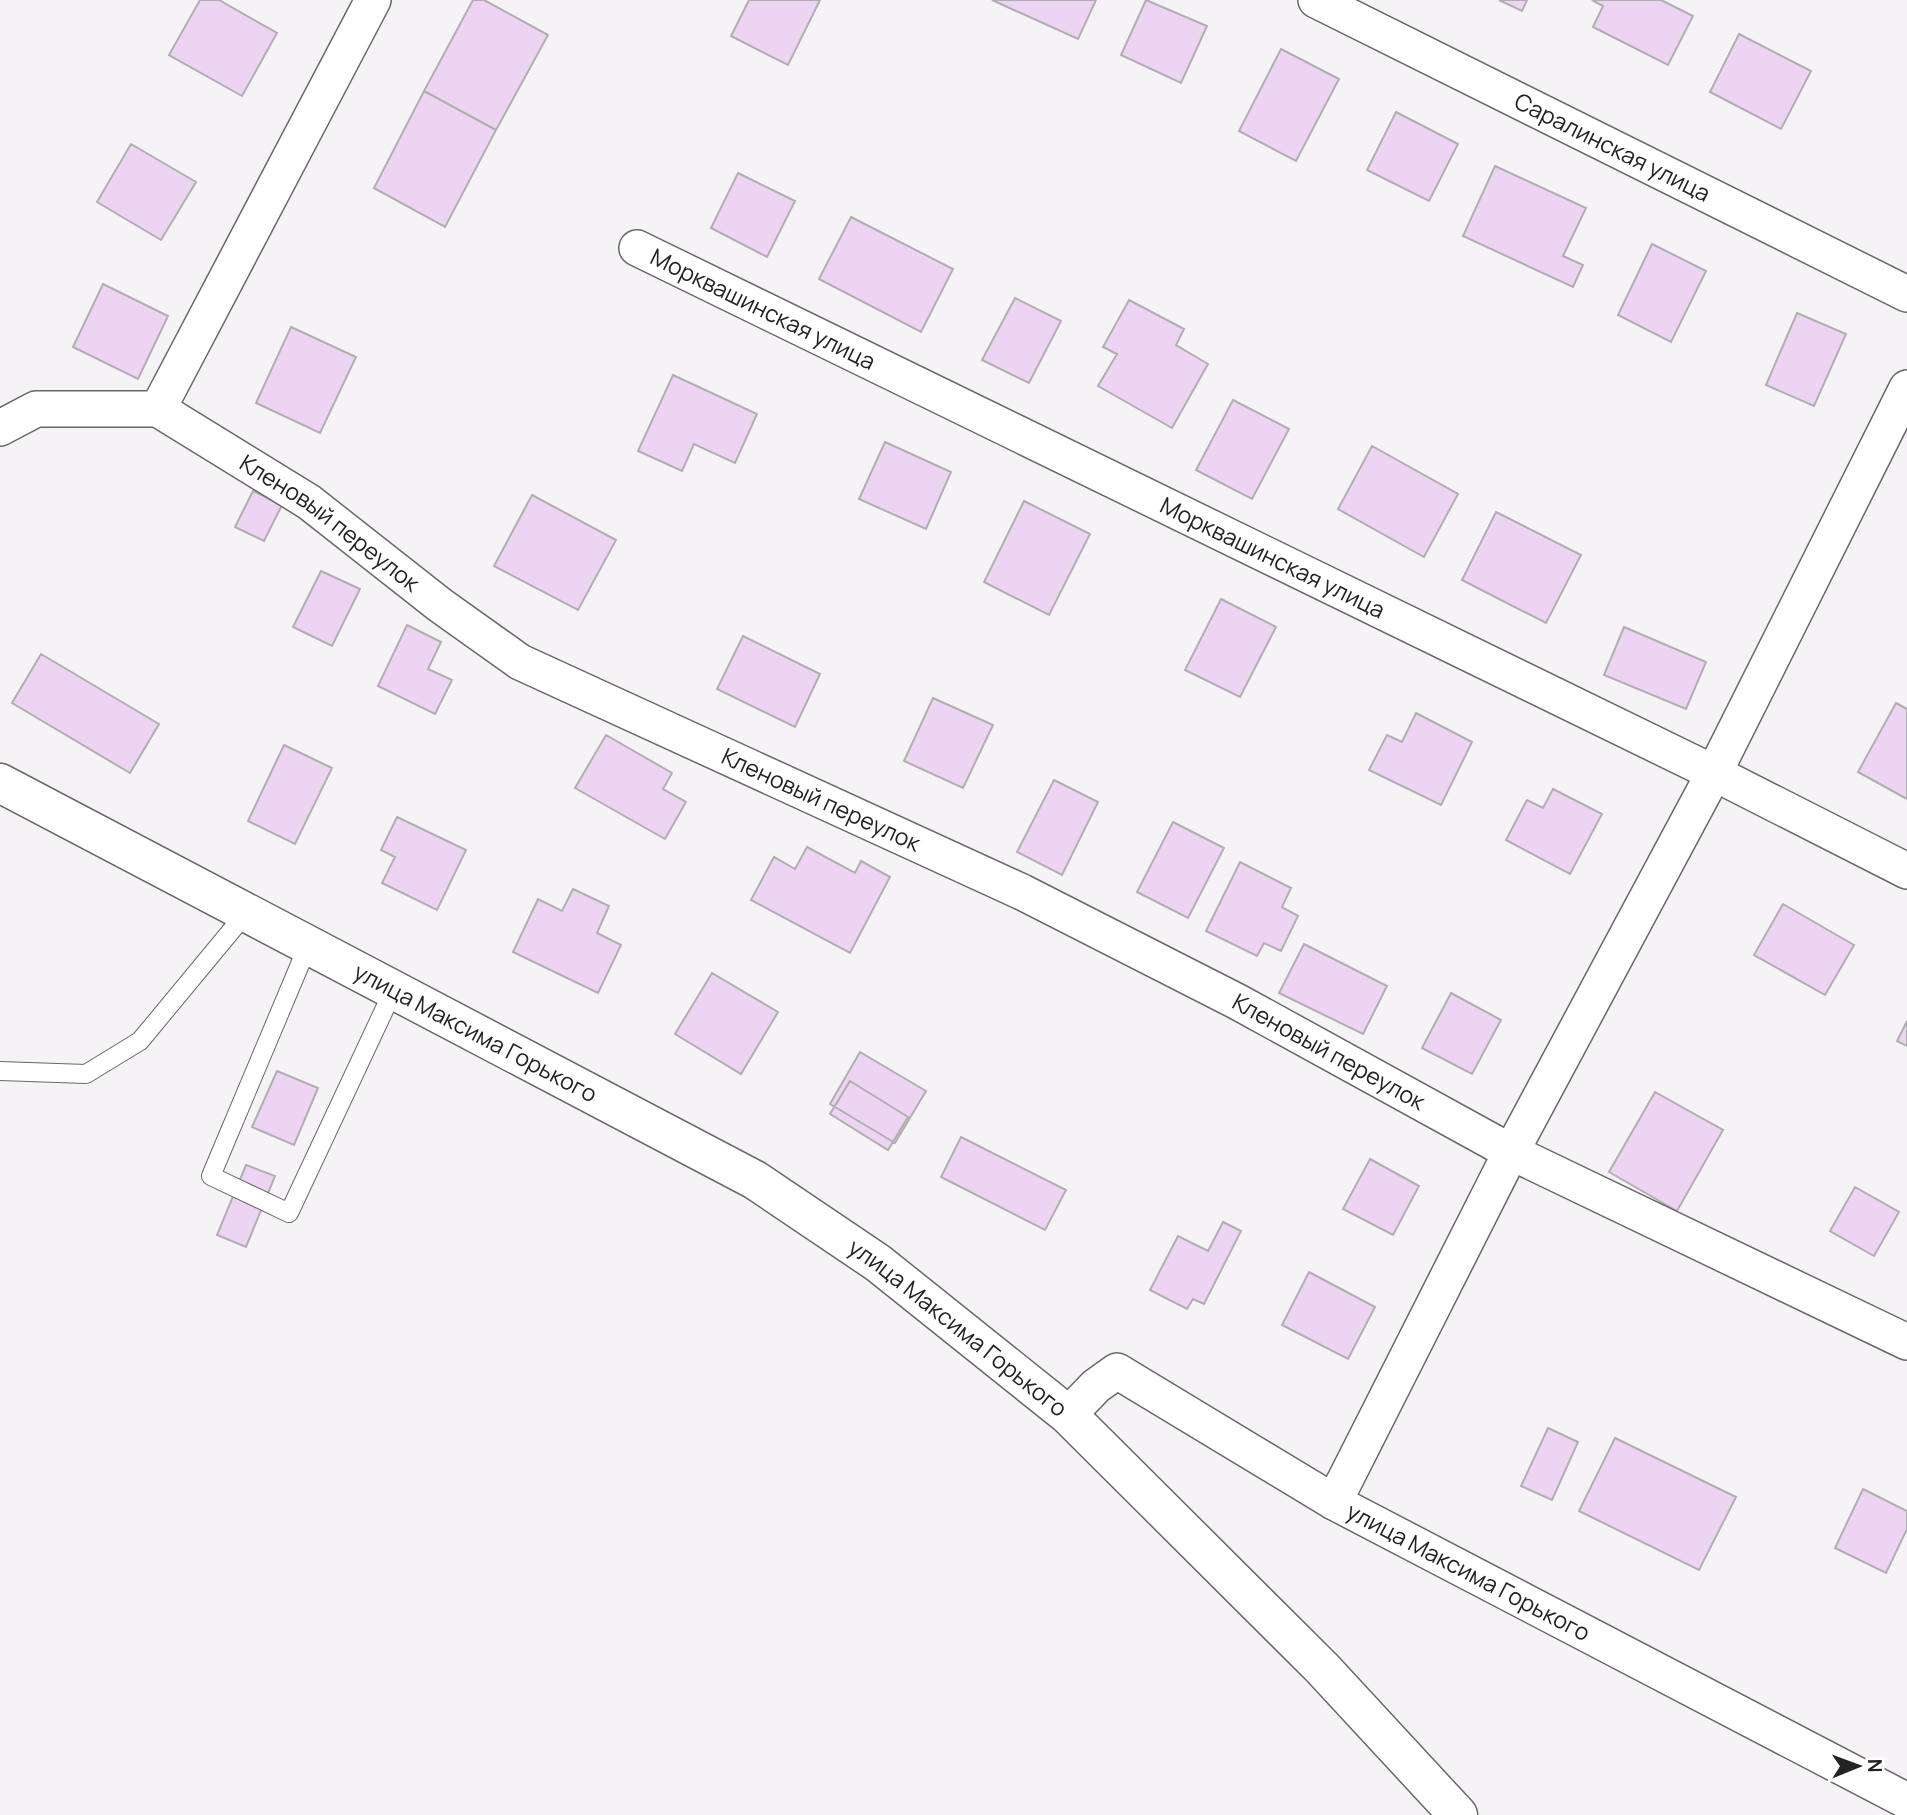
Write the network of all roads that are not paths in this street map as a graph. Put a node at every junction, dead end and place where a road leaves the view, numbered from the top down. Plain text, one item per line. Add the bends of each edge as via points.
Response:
1 (373, 0) edge
2 (1316, 0) edge
3 (637, 248) dead end
4 (1907, 294) edge
5 (1907, 388) edge
6 (158, 409) junction
7 (0, 428) edge
8 (1714, 773) junction
9 (0, 783) edge
10 (1907, 871) edge
11 (246, 913) junction
12 (309, 943) junction
13 (394, 989) junction
14 (0, 1071) edge
15 (1511, 1152) junction
16 (1907, 1342) edge
17 (1068, 1415) junction
18 (1334, 1502) junction
19 (1907, 1801) edge
20 (1458, 1815) edge

1 - 6 street
2 - 4 street, Саралинская улица
3 - 8 street, Морквашинская улица
5 - 8 street
6 - 7 street via 36,409
6 - 15 street, Кленовый переулок via 309,502 520,662 1022,892 1238,1002
8 - 10 street, Морквашинская улица
8 - 15 street
9 - 11 street, улица Максима Горького
11 - 12 street, улица Максима Горького
11 - 14 lane via 140,1041 86,1074
12 - 13 street, улица Максима Горького
12 - 13 lane via 211,1177 289,1213
13 - 17 street, улица Максима Горького via 755,1180 878,1263
15 - 16 street, Кленовый переулок
15 - 18 street
17 - 18 street, улица Максима Горького via 1117,1371
17 - 20 street via 1322,1668
18 - 19 street, улица Максима Горького

